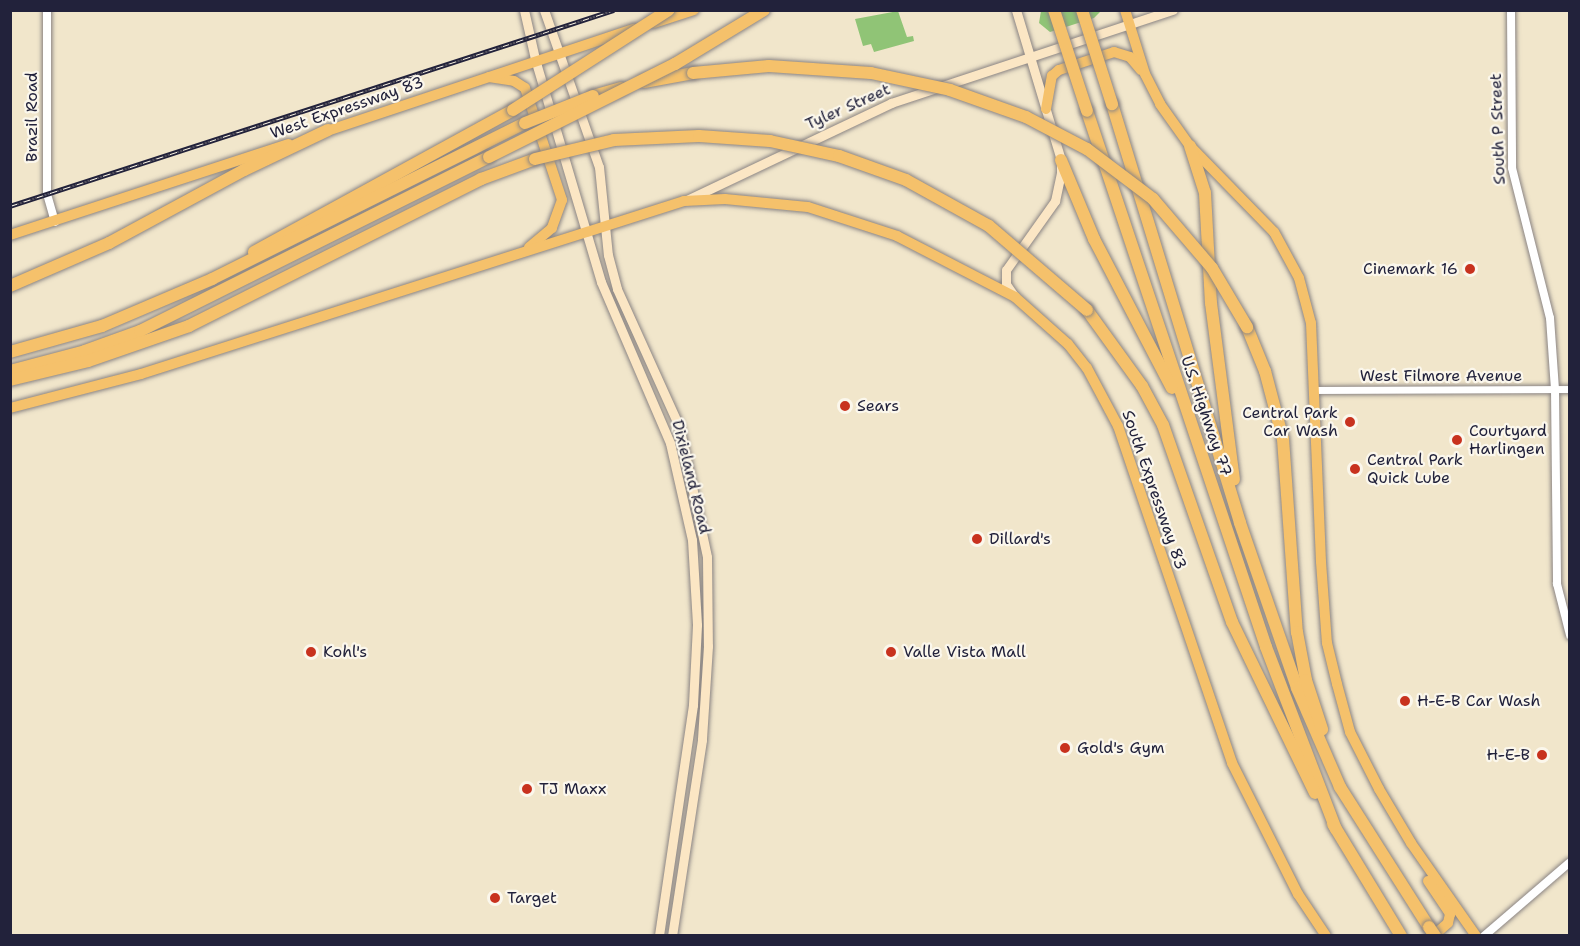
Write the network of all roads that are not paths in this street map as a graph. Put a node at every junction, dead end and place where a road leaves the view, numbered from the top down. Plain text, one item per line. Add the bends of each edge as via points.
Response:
1 (47, 10) edge
2 (525, 10) edge
3 (544, 10) edge
4 (669, 10) edge
5 (694, 10) edge
6 (764, 10) edge
7 (1016, 10) edge
8 (1054, 10) edge
9 (1082, 10) edge
10 (1125, 10) edge
11 (1173, 10) edge
12 (1511, 10) edge
13 (1129, 25) junction
14 (558, 53) junction
15 (1032, 58) junction
16 (535, 60) junction
17 (1145, 74) junction
18 (486, 76) junction
19 (1046, 109) junction
20 (328, 130) junction
21 (1191, 146) junction
22 (1061, 160) junction
23 (684, 201) junction
24 (55, 222) junction
25 (605, 224) junction
26 (586, 230) junction
27 (10, 236) edge
28 (524, 251) junction
29 (10, 286) edge
30 (1015, 297) junction
31 (132, 314) junction
32 (10, 352) edge
33 (10, 370) edge
34 (10, 380) edge
35 (1555, 389) junction
36 (1569, 389) edge
37 (1314, 390) junction
38 (10, 408) edge
39 (1196, 439) junction
40 (1240, 523) junction
41 (1569, 635) edge
42 (1340, 787) junction
43 (1336, 829) junction
44 (1411, 843) junction
45 (1569, 862) edge
46 (1308, 908) junction
47 (1432, 933) edge
48 (659, 936) edge
49 (672, 936) edge
50 (1326, 936) edge
51 (1335, 936) edge
52 (1401, 936) edge
53 (1476, 936) edge
54 (1484, 936) edge

1 - 24 street, Brazil Road via 47,194
2 - 16 main road, Dixieland Road
3 - 14 main road, Dixieland Road
4 - 31 highway, bridge via 513,110
5 - 14 main road, West Expressway 83
6 - 33 highway, bridge via 675,64 140,331 85,351
7 - 15 main road
8 - 39 highway, U.S. Highway 77, bridge
9 - 40 highway, U.S. Highway 77, bridge
10 - 13 main road
11 - 13 main road, Tyler Street
12 - 35 street, South P Street via 1512,168 1550,318
13 - 15 main road, Tyler Street
13 - 17 main road
14 - 16 main road, West Expressway 83
14 - 25 main road, Dixieland Road via 599,167
15 - 19 main road
15 - 23 main road, Tyler Street via 850,120
16 - 18 main road, West Expressway 83
16 - 26 main road, Dixieland Road
17 - 19 main road via 1120,52 1059,70 1052,76
17 - 21 main road via 1160,104
18 - 20 main road, West Expressway 83
18 - 28 main road via 514,81 525,88 562,200 552,228
19 - 22 main road
20 - 24 main road, West Expressway 83
20 - 29 highway via 244,170 110,243
21 - 37 main road via 1266,222 1295,268 1311,323
21 - 40 highway via 1205,194 1211,303
22 - 30 main road via 1054,201 1006,270 1006,284
22 - 39 highway via 1094,239 1141,322
23 - 25 main road
23 - 30 main road, South Expressway 83 via 764,201 838,214 897,236
24 - 27 main road, West Expressway 83
25 - 26 main road
25 - 49 main road, Dixieland Road via 617,289 679,426 707,562 708,646 702,740
26 - 28 main road
26 - 48 main road, Dixieland Road via 608,303 670,443 692,540 697,625 693,705
28 - 38 main road via 85,392
30 - 46 main road, South Expressway 83 via 1068,344 1101,390 1118,426 1214,718 1255,812
31 - 32 highway
31 - 42 highway, bridge via 321,228 525,123 616,89 735,68 846,69 950,90 1051,129 1129,179 1198,249 1246,327 1265,371 1283,439 1299,647
34 - 43 highway, bridge via 88,361 189,326 481,179 536,159 614,140 699,136 770,141 839,156 906,180 989,225 1087,310 1142,386 1162,424 1232,622 1302,771
35 - 36 street, West Filmore Avenue
35 - 37 street, West Filmore Avenue
35 - 41 street, South P Street via 1557,584
37 - 44 main road via 1328,643 1350,732
39 - 43 highway, U.S. Highway 77 via 1266,647
40 - 42 highway, U.S. Highway 77 via 1297,688
42 - 47 highway
43 - 52 highway
44 - 47 main road via 1418,865 1450,914 1448,923
44 - 53 main road
45 - 54 street
46 - 50 main road, South Expressway 83
46 - 51 main road via 1317,910

